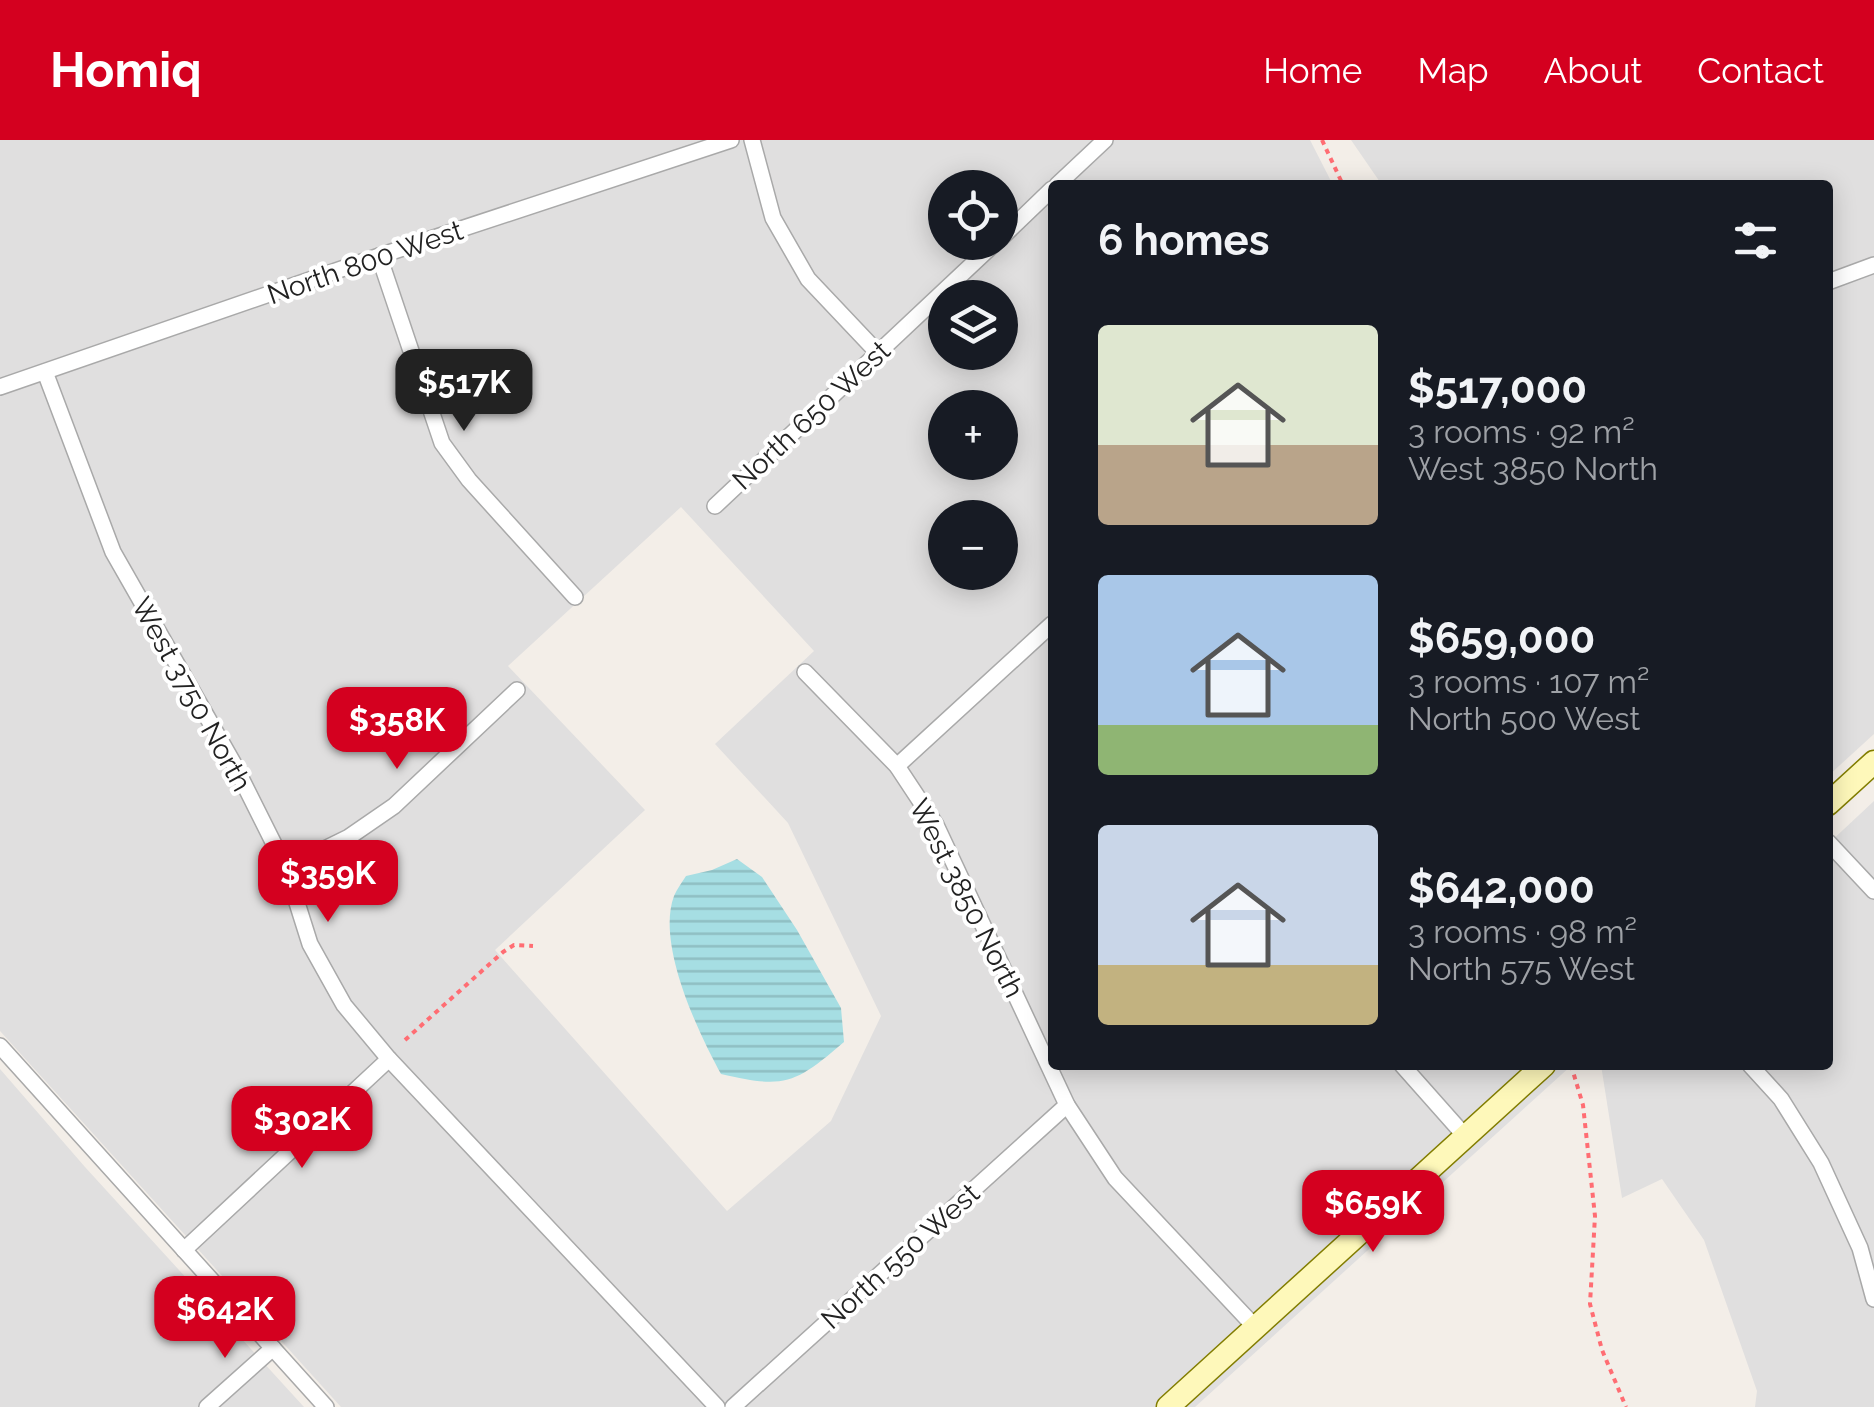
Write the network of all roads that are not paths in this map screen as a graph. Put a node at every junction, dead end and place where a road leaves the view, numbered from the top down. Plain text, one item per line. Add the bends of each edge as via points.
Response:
1 (731, 140) edge
2 (752, 140) edge
3 (1105, 140) edge
4 (1062, 180) edge
5 (1048, 194) edge
6 (1018, 221) edge
7 (378, 256) junction
8 (977, 260) edge
9 (1874, 265) edge
10 (1833, 280) edge
11 (878, 353) junction
12 (45, 372) junction
13 (0, 386) edge
14 (715, 506) dead end
15 (575, 597) dead end
16 (1048, 628) edge
17 (804, 672) dead end
18 (517, 690) dead end
19 (1874, 762) edge
20 (896, 766) junction
21 (1833, 799) edge
22 (1833, 847) edge
23 (286, 868) junction
24 (1874, 891) edge
25 (0, 1046) edge
26 (389, 1058) junction
27 (1048, 1064) edge
28 (1051, 1070) edge
29 (1406, 1070) edge
30 (1538, 1070) edge
31 (1755, 1070) edge
32 (1067, 1105) junction
33 (1465, 1136) junction
34 (184, 1250) junction
35 (1874, 1299) edge
36 (1255, 1327) junction
37 (272, 1348) junction
38 (207, 1407) edge
39 (326, 1407) edge
40 (717, 1407) edge
41 (733, 1407) edge
42 (1168, 1407) edge

1 - 7 street, North 800 West
2 - 11 street via 772,218 808,279
3 - 4 street, North 650 West
5 - 6 street, North 650 West
7 - 12 street, North 800 West
7 - 15 street via 442,442
8 - 11 street, North 650 West
9 - 10 street
11 - 14 street, North 650 West
12 - 13 street, North 800 West
12 - 23 street, West 3750 North via 112,552
16 - 20 street
17 - 20 street, West 3850 North
18 - 23 street via 394,806
19 - 21 street
20 - 27 street, West 3850 North via 936,825
22 - 24 street
23 - 26 street, West 3750 North via 310,944 344,1005
25 - 34 street
26 - 34 street
26 - 40 street, West 3750 North
28 - 32 street, West 3850 North
29 - 33 street
30 - 33 street
31 - 35 street via 1821,1163 1860,1248
32 - 36 street, West 3850 North via 1115,1178
32 - 41 street, North 550 West
33 - 36 street
34 - 37 street
36 - 42 street
37 - 38 street
37 - 39 street

